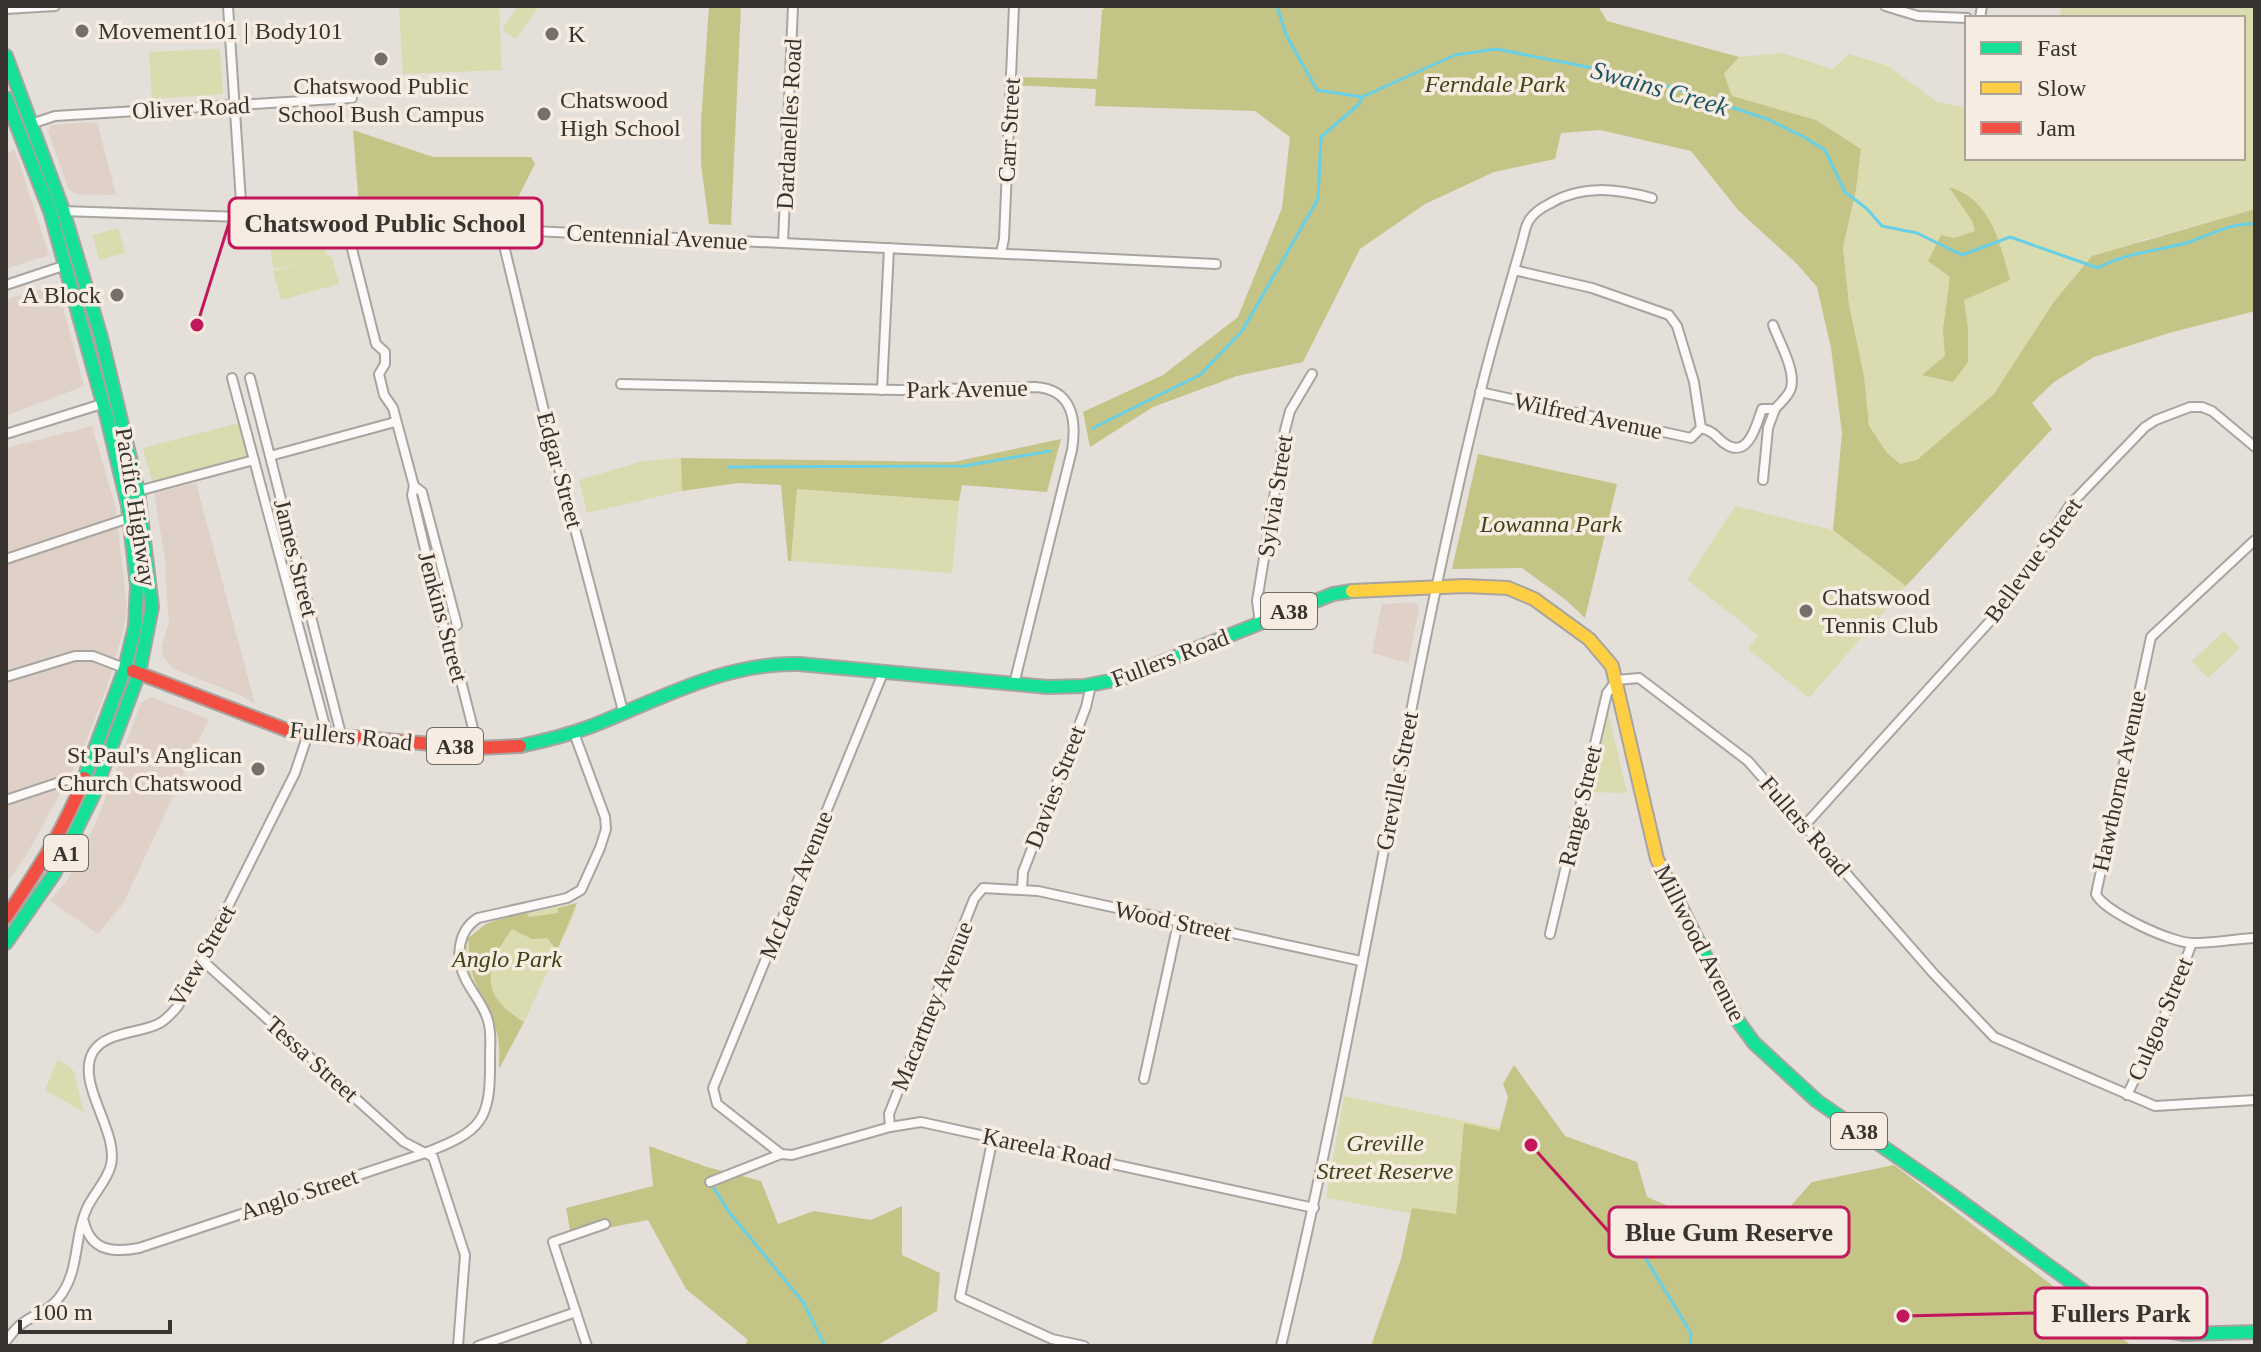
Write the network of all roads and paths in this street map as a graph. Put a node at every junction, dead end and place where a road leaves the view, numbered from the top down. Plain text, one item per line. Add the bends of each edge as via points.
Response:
1 (55, 6) edge
2 (228, 6) edge
3 (793, 6) edge
4 (1014, 6) edge
5 (1885, 6) edge
6 (6, 9) edge
7 (1965, 18) edge
8 (6, 56) edge
9 (6, 98) edge
10 (352, 98) dead end
11 (234, 105) junction
12 (31, 124) junction
13 (1652, 198) dead end
14 (56, 211) junction
15 (242, 217) junction
16 (350, 222) junction
17 (500, 229) junction
18 (783, 243) junction
19 (889, 248) junction
20 (1001, 253) junction
21 (79, 261) junction
22 (1216, 264) dead end
23 (66, 265) junction
24 (1514, 270) junction
25 (6, 285) edge
26 (1773, 325) dead end
27 (1312, 374) dead end
28 (232, 378) dead end
29 (250, 378) dead end
30 (621, 384) dead end
31 (882, 390) junction
32 (1480, 392) junction
33 (117, 399) junction
34 (103, 403) junction
35 (1775, 409) junction
36 (395, 422) junction
37 (1701, 428) junction
38 (6, 434) edge
39 (2255, 447) edge
40 (270, 456) junction
41 (254, 460) junction
42 (1763, 480) dead end
43 (414, 486) junction
44 (138, 491) junction
45 (136, 516) junction
46 (2255, 540) edge
47 (6, 559) edge
48 (1436, 586) junction
49 (1260, 623) junction
50 (457, 625) dead end
51 (125, 668) junction
52 (139, 673) junction
53 (883, 673) junction
54 (6, 677) edge
55 (1617, 680) junction
56 (1014, 684) junction
57 (1091, 685) junction
58 (623, 711) junction
59 (574, 733) junction
60 (308, 734) junction
61 (328, 737) junction
62 (342, 738) junction
63 (478, 748) junction
64 (82, 784) junction
65 (6, 800) edge
66 (1805, 825) junction
67 (983, 888) joint
68 (1022, 889) junction
69 (6, 917) edge
70 (1178, 923) junction
71 (1550, 934) dead end
72 (2255, 938) edge
73 (6, 943) edge
74 (2192, 943) junction
75 (203, 961) junction
76 (1361, 961) junction
77 (1144, 1079) dead end
78 (2127, 1095) junction
79 (2255, 1100) edge
80 (890, 1127) junction
81 (993, 1137) junction
82 (425, 1153) junction
83 (781, 1154) junction
84 (710, 1182) dead end
85 (1314, 1208) junction
86 (84, 1222) junction
87 (605, 1224) dead end
88 (576, 1312) junction
89 (2255, 1332) edge
90 (6, 1341) edge
91 (458, 1346) edge
92 (478, 1346) edge
93 (587, 1346) edge
94 (1084, 1346) edge
95 (1281, 1346) edge

1 - 6 street
2 - 11 street
3 - 18 street, Dardanelles Road
4 - 20 street, Carr Street
5 - 7 street via 1918,16
8 - 12 main road, Pacific Highway / A1
9 - 14 main road, Pacific Highway / A1
10 - 11 street, Oliver Road
11 - 12 street, Oliver Road via 55,116
11 - 15 street
12 - 14 main road, Pacific Highway / A1
13 - 24 street, Greville Street via 1582,190 1556,199 1529,219
14 - 15 street, Centennial Avenue
14 - 21 main road, Pacific Highway / A1
14 - 23 main road, Pacific Highway / A1
15 - 16 street, Centennial Avenue
16 - 17 street, Centennial Avenue
16 - 36 street, Jenkins Street via 349,237 376,344 385,352 379,374
17 - 18 street, Centennial Avenue
17 - 58 street, Edgar Street
18 - 19 street, Centennial Avenue
19 - 20 street, Centennial Avenue
19 - 31 street
20 - 22 street, Centennial Avenue
21 - 23 street
21 - 33 main road, Pacific Highway / A1
23 - 25 street
23 - 34 main road, Pacific Highway / A1
24 - 32 street, Greville Street
24 - 37 street, Wilfred Avenue via 1592,288 1669,315 1691,370
26 - 35 street via 1791,373 1791,389
27 - 49 street, Sylvia Street via 1285,430 1257,601
28 - 41 street, James Street
29 - 40 street, James Street
30 - 31 street, Park Avenue
31 - 56 street, Park Avenue via 1046,388 1058,393 1071,411 1072,450
32 - 37 street, Wilfred Avenue via 1691,438
32 - 48 street, Greville Street
33 - 34 street
33 - 44 main road, Pacific Highway / A1
34 - 38 street
34 - 45 main road, Pacific Highway / A1
35 - 37 street via 1762,409 1753,436 1738,448
35 - 42 street
36 - 40 street
36 - 43 street, Jenkins Street
39 - 66 street, Bellevue Street via 2202,407 2145,427 2075,499 2011,598
40 - 62 street, James Street
41 - 44 street
41 - 61 street, James Street
43 - 50 street, Jenkins Street via 422,492
43 - 63 street, Jenkins Street via 447,643
44 - 45 main road, Pacific Highway / A1
45 - 47 street
45 - 51 main road, Pacific Highway / A1 via 137,604
45 - 52 main road, Pacific Highway / A1 via 152,607
46 - 74 street, Hawthorne Avenue via 2151,637 2096,883 2099,902 2118,914
48 - 49 main road, Fullers Road / A38 via 1346,590
48 - 55 main road, Fullers Road / A38 via 1494,586 1528,595 1601,650
48 - 76 street, Greville Street
49 - 57 main road, Fullers Road / A38 via 1120,679
51 - 52 main road, A38
51 - 54 street via 93,656 75,656
51 - 64 main road, Pacific Highway / A1
52 - 60 main road, Fullers Road / A38 via 278,728
52 - 73 main road, Pacific Highway / A1 via 73,840
53 - 56 main road, Fullers Road / A38
53 - 58 main road, Fullers Road / A38 via 763,665
53 - 83 street, McLean Avenue via 713,1088 717,1104
55 - 66 street, Fullers Road via 1639,678 1714,733 1748,761
55 - 71 street, Range Street via 1607,693
55 - 89 main road, Millwood Avenue / A38 via 1657,859 1738,1021 1760,1050 1831,1111 2116,1315 2184,1336
56 - 57 main road, Fullers Road / A38
57 - 68 street, Davies Street via 1023,872
58 - 59 main road, Fullers Road / A38
59 - 63 main road, Fullers Road / A38 via 522,747
59 - 82 street, Anglo Street via 606,829 581,890 466,926 461,966 488,1017 491,1081 481,1121 472,1131
60 - 61 main road, Fullers Road / A38
60 - 75 street, View Street via 295,773
61 - 62 main road, Fullers Road / A38
62 - 63 main road, Fullers Road / A38
64 - 65 street via 66,780
64 - 69 main road, Pacific Highway / A1 via 47,857
66 - 78 street, Fullers Road via 1988,1033
67 - 68 street, Wood Street
67 - 80 street, Macartney Avenue via 974,899 889,1114
68 - 70 street, Wood Street
70 - 76 street, Wood Street
70 - 77 street
72 - 74 street, Hawthorne Avenue
74 - 78 street, Culgoa Street
75 - 82 street, Tessa Street via 404,1142
75 - 86 street, View Street via 169,1016 144,1030 108,1039 94,1050 91,1080 112,1147 111,1165
76 - 85 street, Greville Street
78 - 79 street, Fullers Road via 2155,1106
80 - 81 street, Kareela Road via 921,1122
80 - 83 street, Kareela Road
81 - 85 street, Kareela Road
81 - 94 street via 960,1297 1052,1339
82 - 86 street, Anglo Street via 139,1248 98,1247
82 - 91 street via 433,1157 465,1255
83 - 84 street, Kareela Road
85 - 95 street, Greville Street
86 - 90 street, View Street via 77,1235 76,1264 59,1299 23,1322
87 - 88 street via 553,1242
88 - 92 street
88 - 93 street

